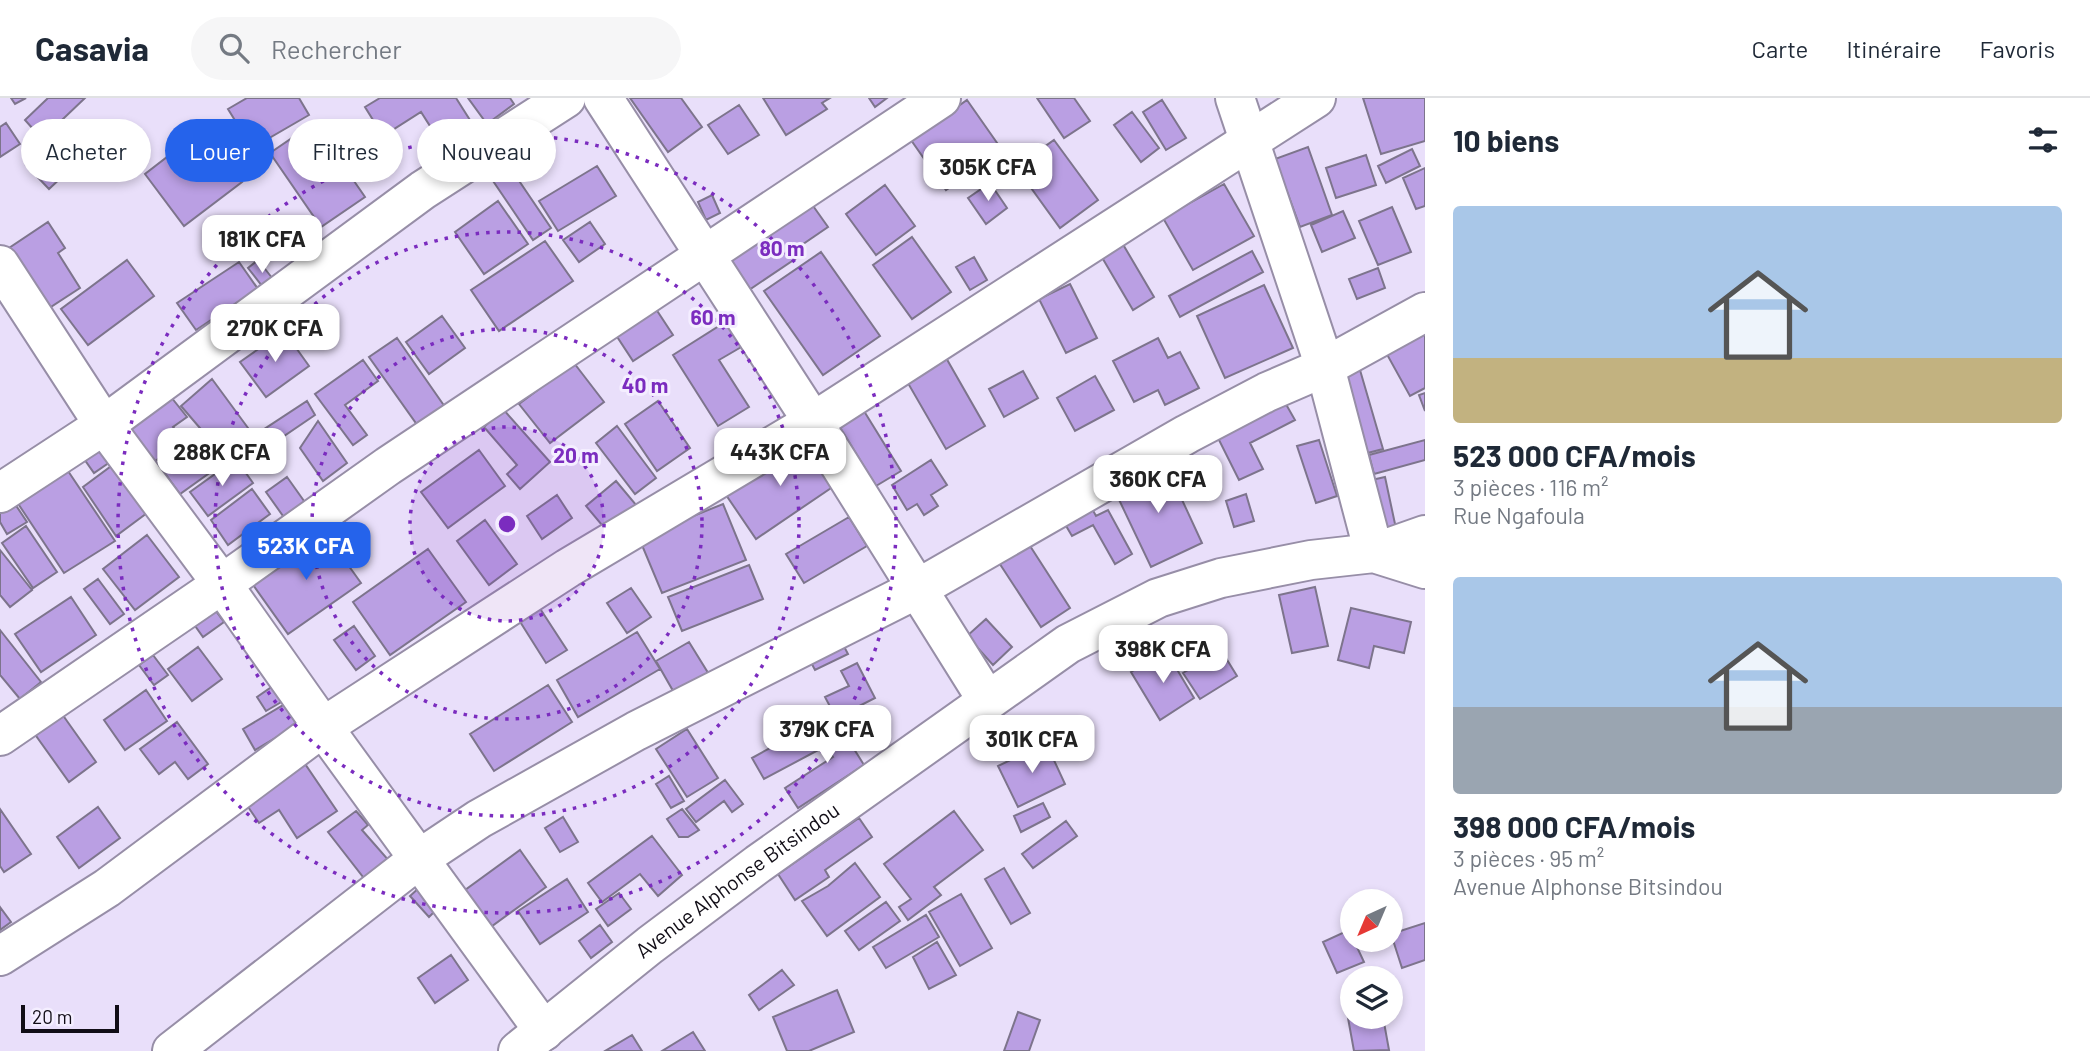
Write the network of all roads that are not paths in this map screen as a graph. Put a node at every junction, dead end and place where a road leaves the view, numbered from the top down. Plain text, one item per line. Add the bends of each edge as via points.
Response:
1 (566, 98) edge
2 (603, 98) edge
3 (941, 98) edge
4 (1235, 98) edge
5 (1316, 98) edge
6 (1249, 140) junction
7 (705, 255) junction
8 (0, 265) edge
9 (1425, 312) edge
10 (1325, 367) junction
11 (813, 422) junction
12 (104, 425) junction
13 (0, 493) edge
14 (1425, 535) edge
15 (1374, 553) junction
16 (1425, 569) edge
17 (222, 584) junction
18 (917, 589) junction
19 (987, 700) junction
20 (323, 727) junction
21 (0, 736) edge
22 (419, 859) junction
23 (0, 956) edge
24 (531, 1041) edge
25 (172, 1051) edge

1 - 12 street via 423,190
2 - 7 street
3 - 7 street
4 - 6 street
5 - 6 street
6 - 10 street
6 - 11 street
7 - 11 street
7 - 17 street via 388,466
8 - 12 street
9 - 10 street
10 - 15 street
10 - 18 street via 1187,434
11 - 18 street
11 - 20 street via 568,568
12 - 13 street
12 - 17 street
14 - 15 street
15 - 16 street, Avenue Alphonse Bitsindou
15 - 19 street, Avenue Alphonse Bitsindou via 1221,578 1158,598 1068,644
17 - 20 street
17 - 21 street
18 - 19 street
18 - 22 street via 636,731 479,819
19 - 24 street, Avenue Alphonse Bitsindou via 758,864
20 - 22 street
20 - 23 street via 107,888
22 - 24 street
22 - 25 street

